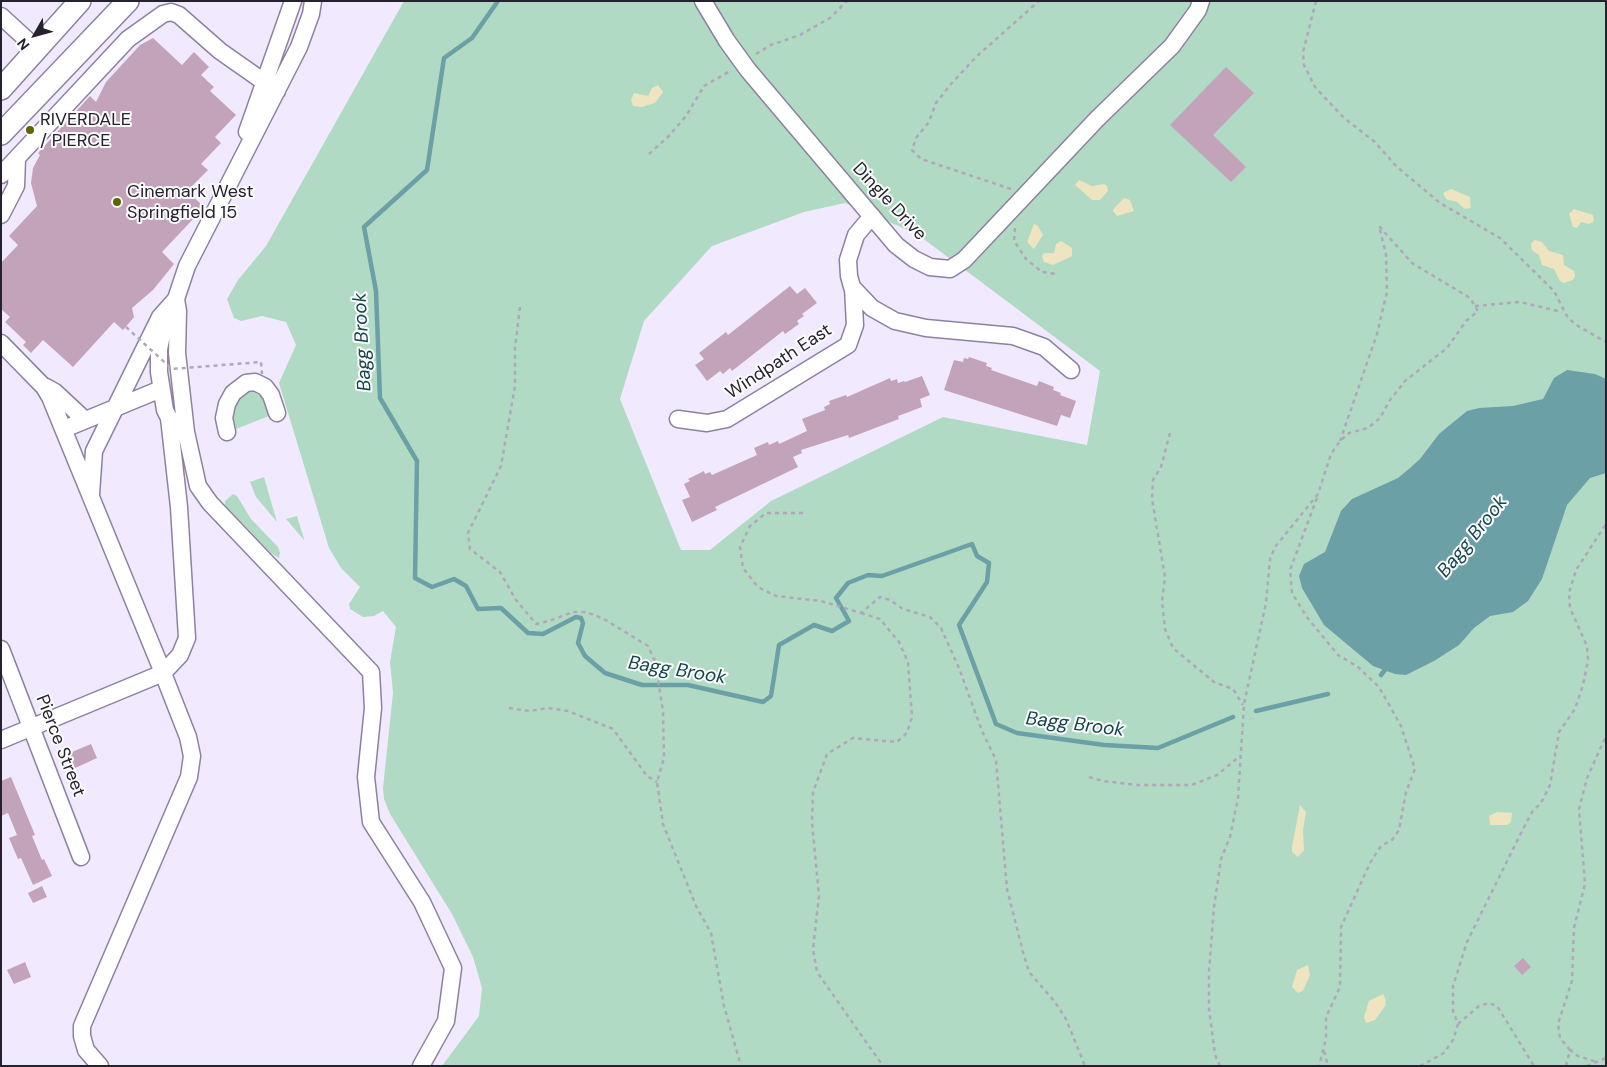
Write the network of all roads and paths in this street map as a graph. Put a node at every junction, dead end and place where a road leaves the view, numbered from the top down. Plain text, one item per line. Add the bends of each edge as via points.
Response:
1 (80, 1) edge
2 (112, 1) edge
3 (128, 1) edge
4 (293, 1) edge
5 (313, 1) edge
6 (703, 1) edge
7 (1039, 1) edge
8 (1201, 1) edge
9 (1316, 1) edge
10 (1, 16) edge
11 (87, 45) junction
12 (38, 50) junction
13 (270, 87) junction
14 (1, 89) edge
15 (1, 134) edge
16 (18, 159) junction
17 (1, 175) edge
18 (1020, 201) junction
19 (1, 215) edge
20 (872, 216) junction
21 (1057, 274) dead end
22 (853, 288) junction
23 (176, 299) junction
24 (520, 306) dead end
25 (1475, 306) junction
26 (1564, 312) junction
27 (126, 327) dead end
28 (1606, 342) edge
29 (1, 343) edge
30 (1071, 370) dead end
31 (262, 374) dead end
32 (44, 387) junction
33 (161, 389) junction
34 (115, 408) junction
35 (277, 413) dead end
36 (169, 418) junction
37 (678, 419) dead end
38 (86, 420) junction
39 (64, 429) junction
40 (186, 432) junction
41 (227, 432) dead end
42 (1170, 433) dead end
43 (1340, 441) junction
44 (1318, 494) junction
45 (91, 499) junction
46 (803, 513) dead end
47 (1606, 524) edge
48 (861, 613) junction
49 (1, 649) edge
50 (163, 673) junction
51 (1244, 706) junction
52 (509, 708) dead end
53 (31, 727) junction
54 (1606, 736) edge
55 (1, 740) edge
56 (1240, 756) junction
57 (1089, 777) dead end
58 (657, 782) junction
59 (81, 857) dead end
60 (1458, 1024) junction
61 (1324, 1049) junction
62 (1570, 1050) junction
63 (1606, 1058) edge
64 (1597, 1062) junction
65 (100, 1066) edge
66 (421, 1066) edge
67 (742, 1066) edge
68 (883, 1066) edge
69 (1085, 1066) edge
70 (1220, 1066) edge
71 (1319, 1066) edge
72 (1328, 1066) edge
73 (1420, 1066) edge
74 (1534, 1066) edge
75 (1566, 1066) edge
76 (1587, 1066) edge

1 - 12 main road
2 - 11 main road
3 - 11 main road
4 - 13 street
5 - 13 street via 299,47
6 - 20 street, Dingle Drive via 748,70
7 - 18 path via 951,84 936,103 912,150 921,159 1014,190
8 - 18 street, Dingle Drive via 1172,46
9 - 26 path via 1304,52 1304,65 1315,87 1344,118 1375,142 1396,166 1440,203 1500,238 1554,291
10 - 12 street
11 - 15 main road
12 - 14 main road
13 - 16 street via 220,51 179,15 170,12 150,21 128,39
13 - 23 street via 227,186 187,266
16 - 17 street
16 - 19 street via 16,186
18 - 20 street, Dingle Drive via 964,260 950,269 930,267 914,259 896,245
18 - 21 path via 1022,206 1015,222 1014,241 1026,259 1042,272
20 - 22 street, Windpath East via 856,235 848,260
22 - 30 street via 872,308 895,321 926,328 1013,336 1044,347
22 - 37 street, Windpath East via 855,325 848,345 727,419 707,423
23 - 33 street via 161,340
23 - 34 street via 160,317
23 - 40 street via 177,353
24 - 58 path via 515,386 501,466 468,533 470,548 500,572 516,600 536,624 573,612 586,612 604,619 648,646 656,665 663,711 664,758
25 - 26 path via 1520,302
25 - 43 path via 1478,311 1466,320 1447,348 1405,381 1380,418 1368,428 1349,433
25 - 43 path via 1470,298 1412,263 1379,226 1386,254 1387,292 1377,334
26 - 28 path via 1578,326
27 - 31 path, bridge via 172,369 261,362
29 - 32 street
32 - 38 street via 55,392
32 - 39 street
33 - 34 street
33 - 36 street
34 - 38 street
34 - 45 street via 94,451
35 - 41 street via 269,391 258,383 246,383 227,404 224,418
36 - 40 street
36 - 50 street via 179,507 187,638 180,654
38 - 39 street
39 - 45 street
40 - 66 street via 195,478 206,498 371,672 373,708 366,777 371,822 422,902 453,968 446,1021
42 - 51 path via 1161,467 1153,480 1152,499 1165,576 1162,602 1165,629 1173,648 1214,682 1233,689
43 - 44 path via 1330,454
44 - 51 path via 1275,547 1270,559 1266,603
44 - 61 path via 1290,570 1292,593 1338,656 1358,667 1379,687 1401,726 1415,769 1406,792 1399,830 1392,840 1381,846 1370,863 1341,927 1340,987 1326,1017
45 - 50 street
46 - 48 path via 766,513 750,526 740,547 743,568 758,587 776,596 832,604
47 - 60 path via 1576,570 1569,593 1570,608 1587,646 1583,686 1575,709 1559,732 1550,785 1520,833 1467,942 1454,986 1453,1010
48 - 68 path via 880,620 899,642 908,662 912,717 907,733 898,742 853,738 827,754 813,792 812,822 819,896 813,949 817,972
48 - 69 path via 880,597 903,609 930,617 941,628 996,760 1007,889 1027,965 1066,1019
49 - 53 street, Pierce Street
50 - 53 street
50 - 65 street via 188,738 191,767 82,1026 86,1050
51 - 56 path
52 - 58 path via 568,711 613,729 647,776
53 - 55 street
53 - 59 street, Pierce Street
54 - 62 path via 1587,778 1579,809 1585,884 1574,928 1572,981 1558,1024 1560,1038
56 - 57 path via 1217,775 1192,785 1137,785 1103,782
56 - 70 path via 1238,798 1230,838 1221,859 1209,972 1215,1055
58 - 67 path via 663,824 710,934 724,1006
60 - 73 path via 1444,1053
60 - 74 path via 1479,1006 1489,1002 1497,1006
61 - 71 path
61 - 72 path
62 - 64 path
62 - 75 path
63 - 64 path
64 - 76 path

